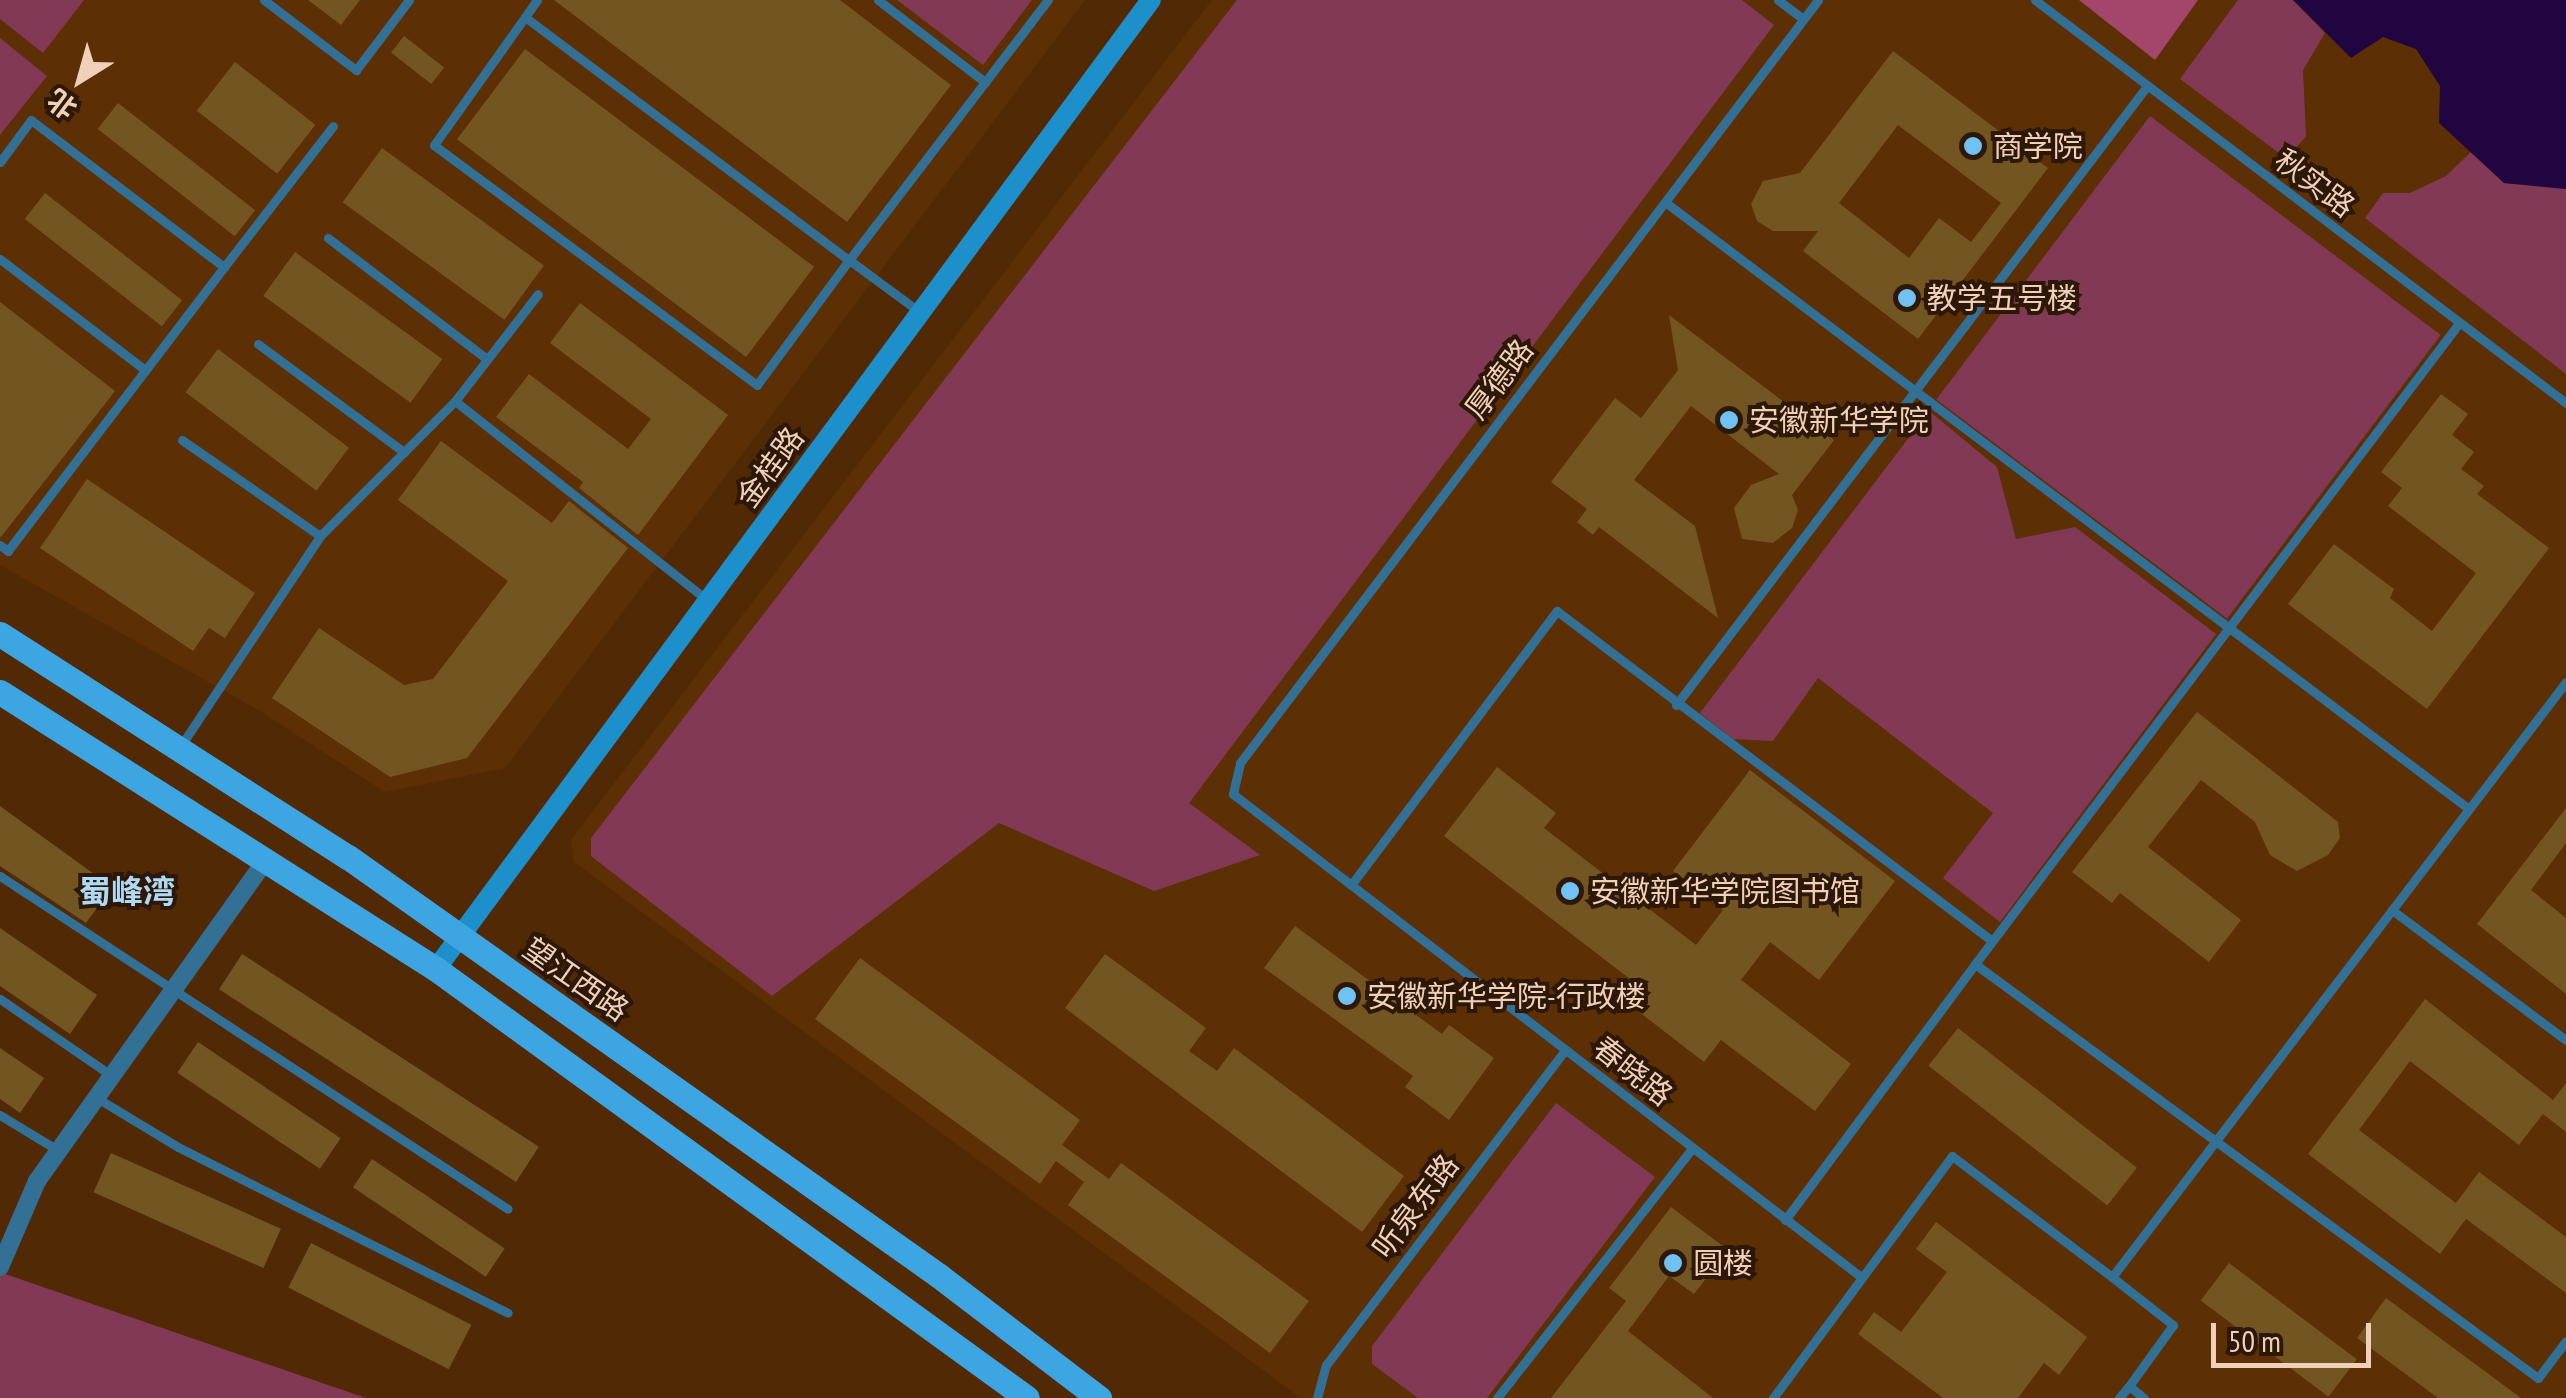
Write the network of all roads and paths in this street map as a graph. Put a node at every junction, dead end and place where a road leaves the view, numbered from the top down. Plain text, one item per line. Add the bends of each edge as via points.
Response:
1 (264, 0) edge
2 (409, 0) edge
3 (537, 0) edge
4 (878, 0) edge
5 (1048, 0) edge
6 (1151, 0) edge
7 (1778, 0) edge
8 (1818, 0) edge
9 (2036, 0) edge
10 (525, 17) junction
11 (1803, 19) junction
12 (984, 82) junction
13 (2146, 86) junction
14 (333, 126) dead end
15 (0, 162) edge
16 (1665, 202) junction
17 (328, 238) dead end
18 (0, 258) edge
19 (849, 260) junction
20 (224, 267) junction
21 (538, 294) dead end
22 (920, 313) junction
23 (2459, 323) junction
24 (258, 344) dead end
25 (487, 360) junction
26 (146, 370) junction
27 (1916, 392) junction
28 (455, 401) junction
29 (2566, 404) edge
30 (182, 440) dead end
31 (404, 452) junction
32 (320, 536) junction
33 (0, 545) edge
34 (708, 601) junction
35 (2228, 628) junction
36 (0, 634) edge
37 (2566, 682) edge
38 (0, 692) edge
39 (1676, 705) junction
40 (178, 749) junction
41 (1232, 794) joint
42 (2469, 809) junction
43 (265, 861) junction
44 (0, 876) edge
45 (1351, 885) junction
46 (2392, 910) junction
47 (460, 937) junction
48 (1992, 941) junction
49 (1974, 964) junction
50 (436, 969) junction
51 (174, 989) junction
52 (0, 999) edge
53 (2566, 1040) edge
54 (1566, 1050) junction
55 (112, 1076) junction
56 (97, 1098) junction
57 (0, 1114) edge
58 (2217, 1142) junction
59 (1692, 1148) junction
60 (59, 1151) junction
61 (508, 1210) dead end
62 (1785, 1220) junction
63 (2, 1257) edge
64 (1861, 1277) junction
65 (2112, 1277) junction
66 (508, 1312) dead end
67 (2566, 1342) edge
68 (2129, 1386) junction
69 (1026, 1398) edge
70 (1100, 1398) edge
71 (1317, 1398) edge
72 (1497, 1398) edge
73 (1774, 1398) edge
74 (2120, 1398) edge
75 (2144, 1398) edge

1 - 2 lane via 356,70
3 - 10 lane
4 - 12 lane
5 - 12 lane
6 - 22 street, 金桂路
7 - 11 lane
8 - 11 lane, 厚德路
9 - 13 lane, 秋实路
10 - 19 lane
10 - 19 lane via 434,144 465,168 757,385
11 - 16 lane, 厚德路
12 - 19 lane
13 - 23 lane, 秋实路
13 - 27 lane
14 - 20 lane
15 - 20 lane via 32,120
16 - 27 lane
16 - 41 lane, 厚德路 via 1240,763
17 - 25 lane
18 - 26 lane
19 - 22 lane
20 - 26 lane
21 - 25 lane
22 - 34 street, 金桂路
23 - 29 lane, 秋实路
23 - 35 lane
24 - 31 lane
25 - 28 lane
26 - 33 lane via 8,551
27 - 35 lane
27 - 39 lane
28 - 31 lane
28 - 34 lane
30 - 32 lane
31 - 32 lane
32 - 40 lane
34 - 47 street, 金桂路
35 - 42 lane
35 - 48 lane
36 - 40 main road, 望江西路
37 - 42 lane
38 - 43 main road
39 - 45 lane via 1557,612
39 - 48 lane
40 - 47 main road, 望江西路
41 - 45 lane, 春晓路
42 - 46 lane
43 - 50 main road
43 - 51 street
44 - 51 lane
45 - 54 lane, 春晓路
46 - 53 lane
46 - 58 lane
47 - 50 street, 金桂路
47 - 70 main road, 望江西路
48 - 49 lane
49 - 58 lane
49 - 62 lane
50 - 69 main road
51 - 55 street
51 - 61 lane
52 - 55 lane
54 - 59 lane, 春晓路
54 - 71 lane, 听泉东路 via 1326,1365
55 - 56 street
56 - 60 street
56 - 66 lane via 178,1147
57 - 60 lane
58 - 65 lane
58 - 67 lane via 2538,1378
59 - 62 lane, 春晓路
59 - 72 lane
60 - 63 street
62 - 64 lane, 春晓路
64 - 65 lane via 1952,1156
64 - 73 lane
65 - 68 lane via 2174,1326
68 - 74 lane
68 - 75 lane

